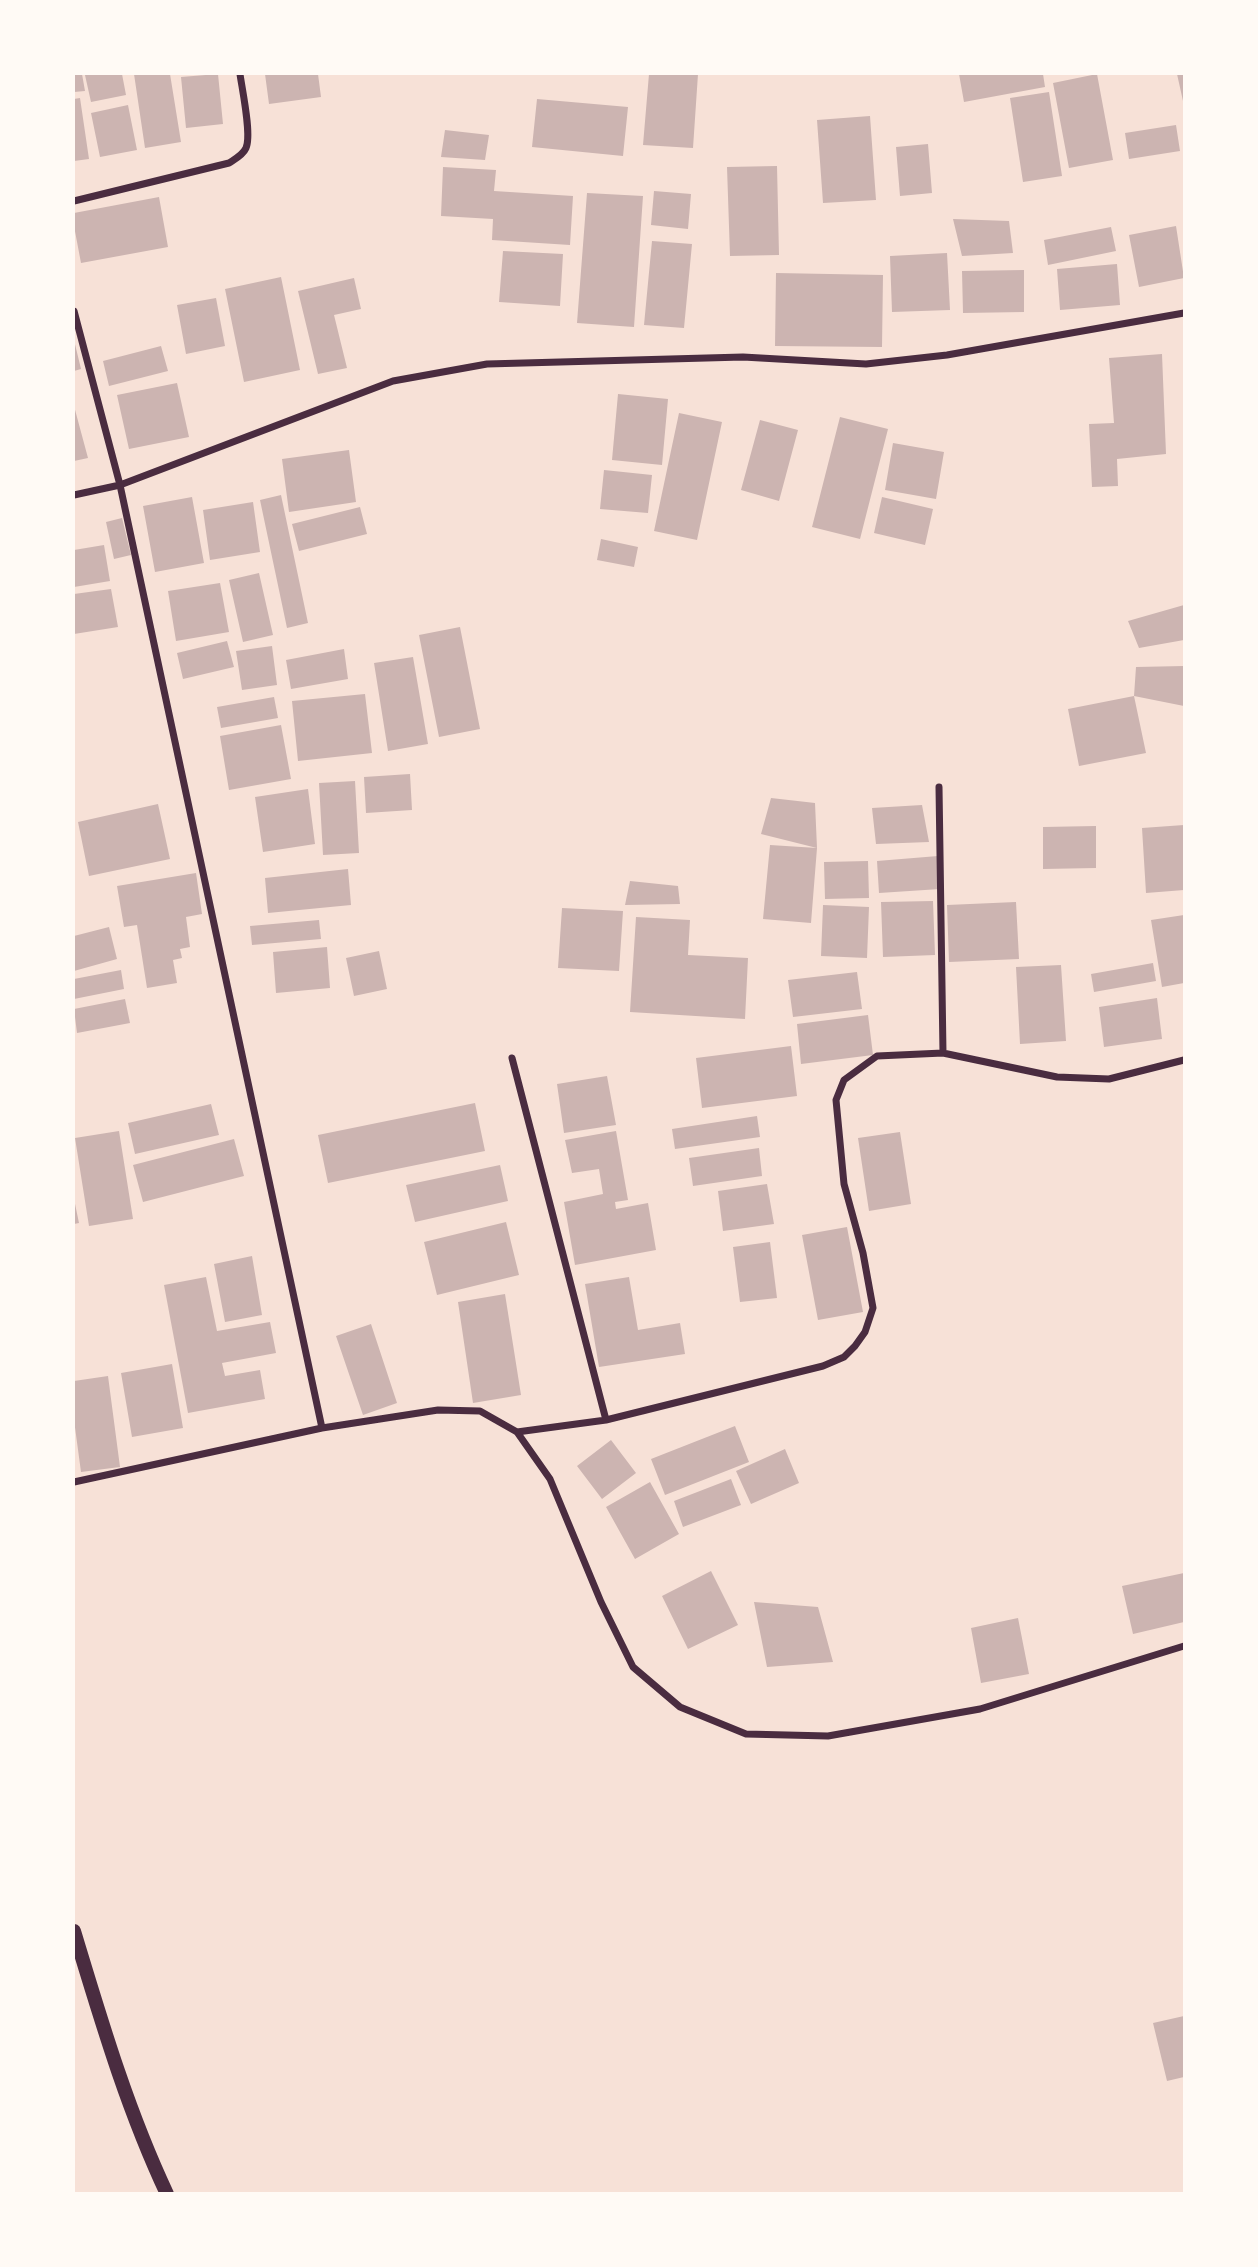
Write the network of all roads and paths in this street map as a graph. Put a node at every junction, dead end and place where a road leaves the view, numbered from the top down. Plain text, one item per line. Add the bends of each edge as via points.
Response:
1 (240, 74) edge
2 (74, 201) edge
3 (74, 311) edge
4 (1185, 313) edge
5 (120, 485) junction
6 (74, 495) edge
7 (939, 787) dead end
8 (943, 1053) junction
9 (512, 1058) dead end
10 (1185, 1060) edge
11 (606, 1420) junction
12 (322, 1428) junction
13 (517, 1432) junction
14 (74, 1482) edge
15 (1185, 1646) edge
16 (74, 1931) edge
17 (167, 2193) edge

1 - 2 street via 248,127 247,147 238,158
3 - 5 street
4 - 5 street via 947,355 866,364 743,357 487,365 393,381
5 - 6 street
5 - 12 street
7 - 8 street
8 - 10 street via 1058,1077 1109,1079
8 - 11 street via 877,1056 844,1080 835,1100 844,1184 873,1308 855,1346 823,1366
9 - 11 street
11 - 13 street
12 - 13 street via 438,1410 480,1411
12 - 14 street
13 - 15 street via 550,1479 633,1667 680,1707 746,1734 828,1736 980,1709
16 - 17 main road via 143,2142

